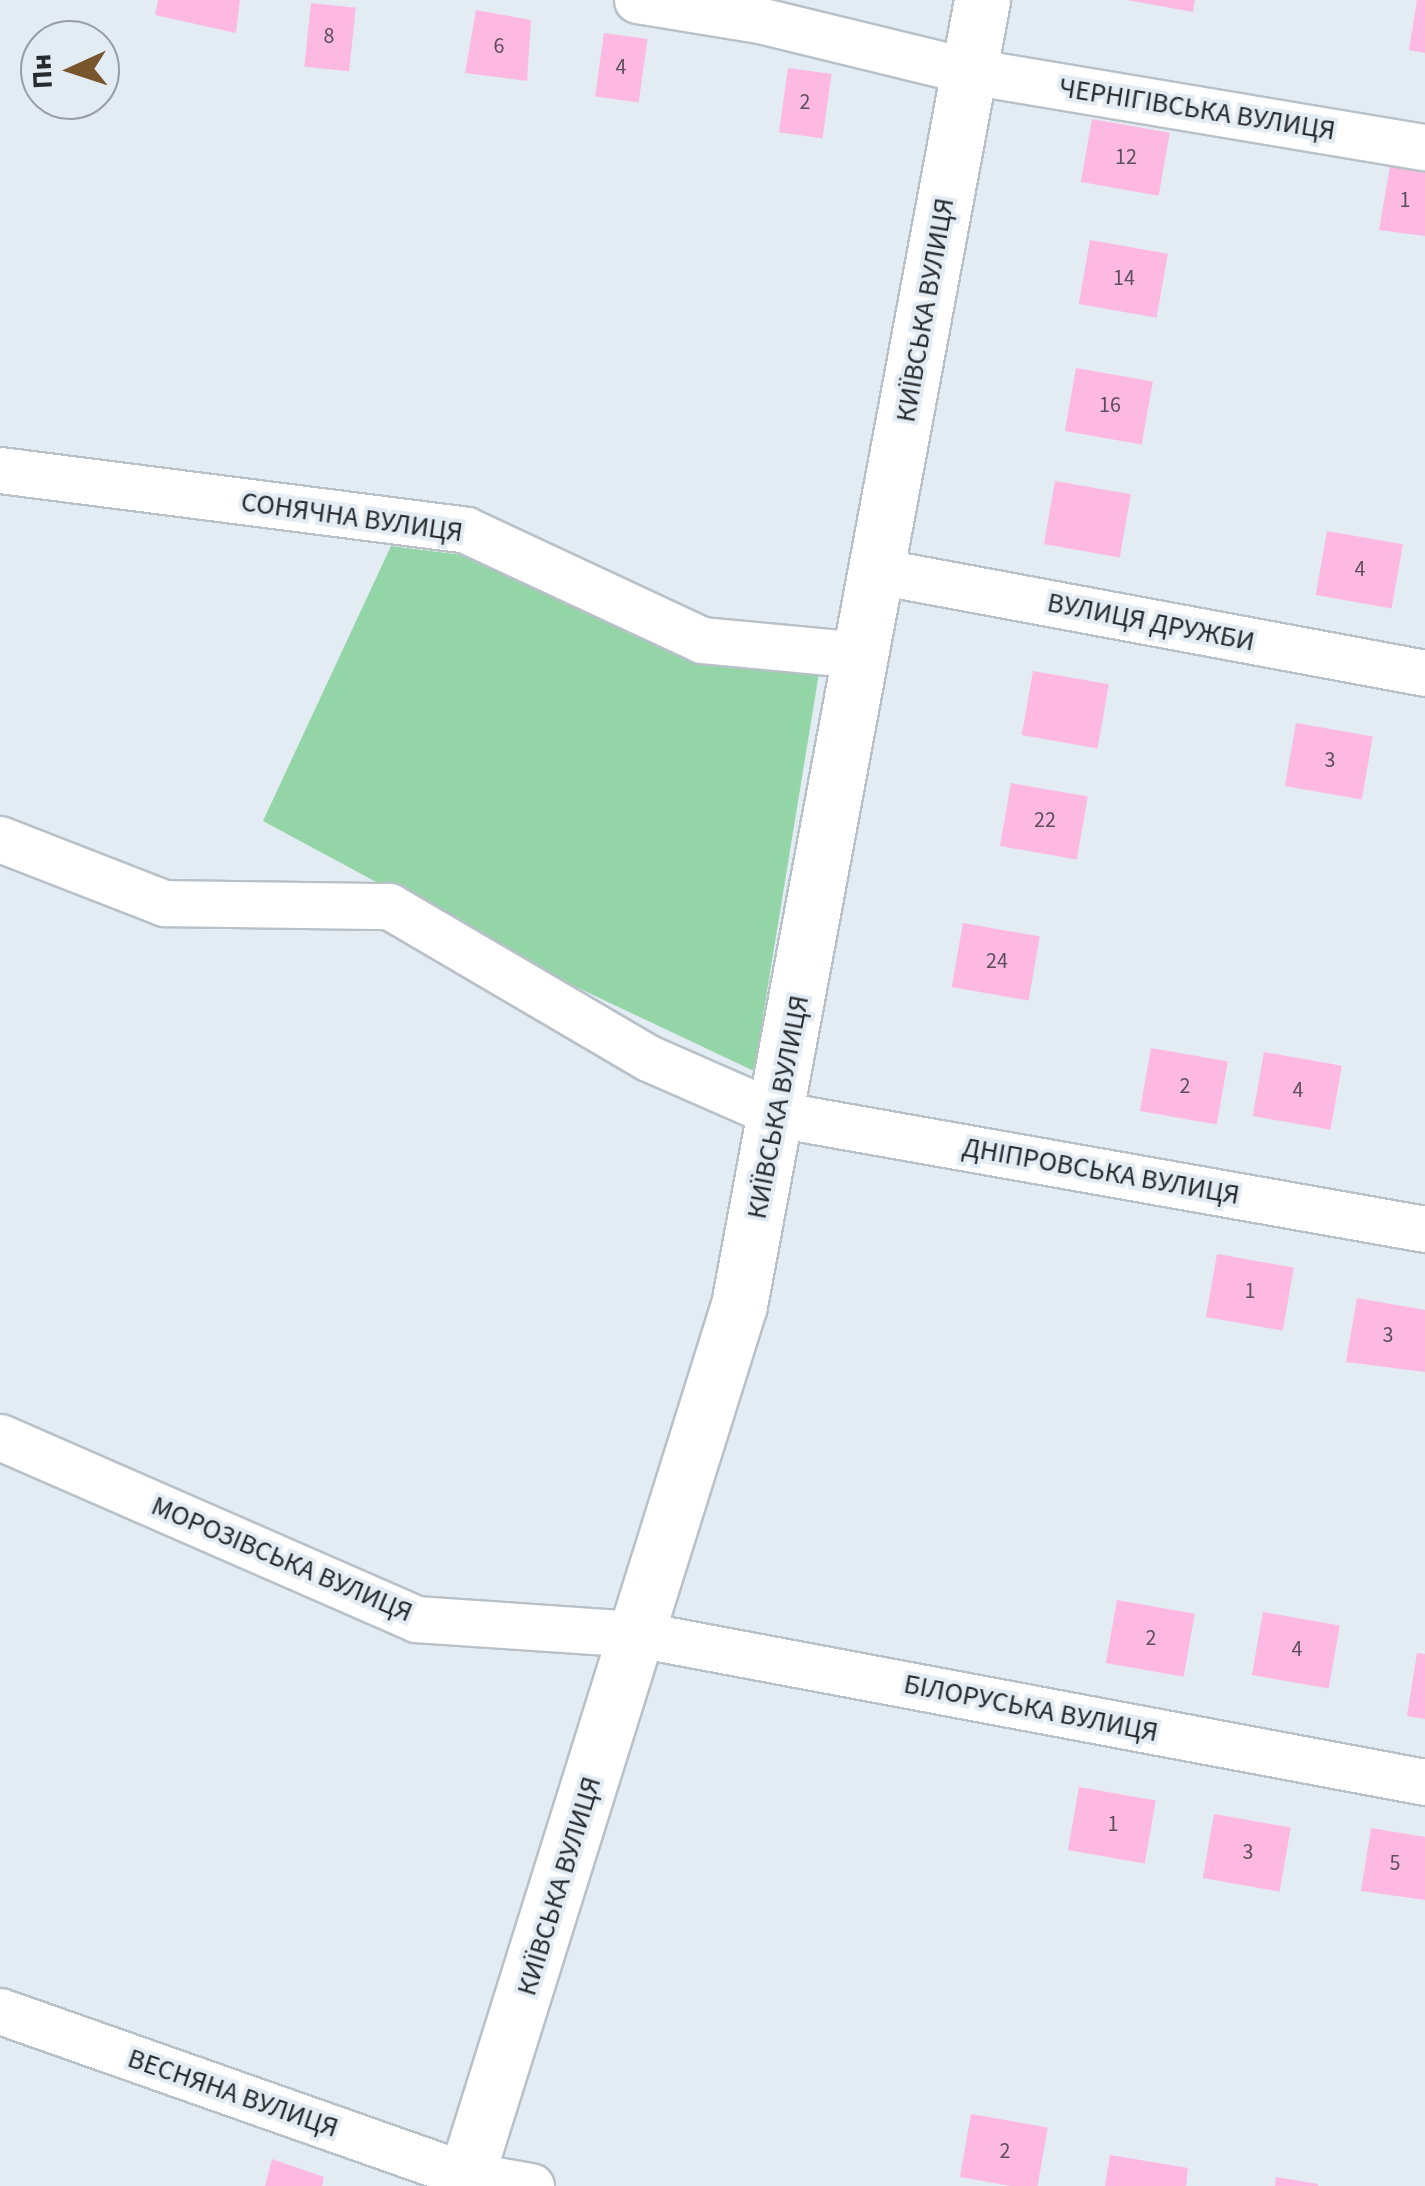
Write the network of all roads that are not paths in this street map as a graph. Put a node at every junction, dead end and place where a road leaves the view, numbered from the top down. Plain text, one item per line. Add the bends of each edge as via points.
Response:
1 (638, 0) edge
2 (982, 0) edge
3 (969, 71) junction
4 (1425, 147) edge
5 (0, 470) edge
6 (877, 571) junction
7 (862, 655) junction
8 (1425, 673) edge
9 (0, 839) edge
10 (776, 1114) junction
11 (1425, 1228) edge
12 (0, 1437) edge
13 (637, 1634) junction
14 (1425, 1782) edge
15 (0, 2011) edge
16 (465, 2180) edge
17 (531, 2186) edge

1 - 3 street, ЧЕРНІГІВСЬКА ВУЛИЦЯ via 759,20
2 - 3 main road, КИЇВСЬКА ВУЛИЦЯ
3 - 4 street, ЧЕРНІГІВСЬКА ВУЛИЦЯ
3 - 6 main road, КИЇВСЬКА ВУЛИЦЯ
5 - 7 street, СОНЯЧНА ВУЛИЦЯ via 466,530 702,640
6 - 7 main road, КИЇВСЬКА ВУЛИЦЯ
6 - 8 street, ВУЛИЦЯ ДРУЖБИ
7 - 10 main road, КИЇВСЬКА ВУЛИЦЯ
9 - 10 street via 164,904 389,906 648,1058
10 - 11 street, ДНІПРОВСЬКА ВУЛИЦЯ
10 - 13 main road, КИЇВСЬКА ВУЛИЦЯ via 739,1304
12 - 13 street, МОРОЗІВСЬКА ВУЛИЦЯ via 416,1619
13 - 14 street, БІЛОРУСЬКА ВУЛИЦЯ
13 - 16 main road, КИЇВСЬКА ВУЛИЦЯ
15 - 16 street, ВЕСНЯНА ВУЛИЦЯ
16 - 17 street, ВЕСНЯНА ВУЛИЦЯ

